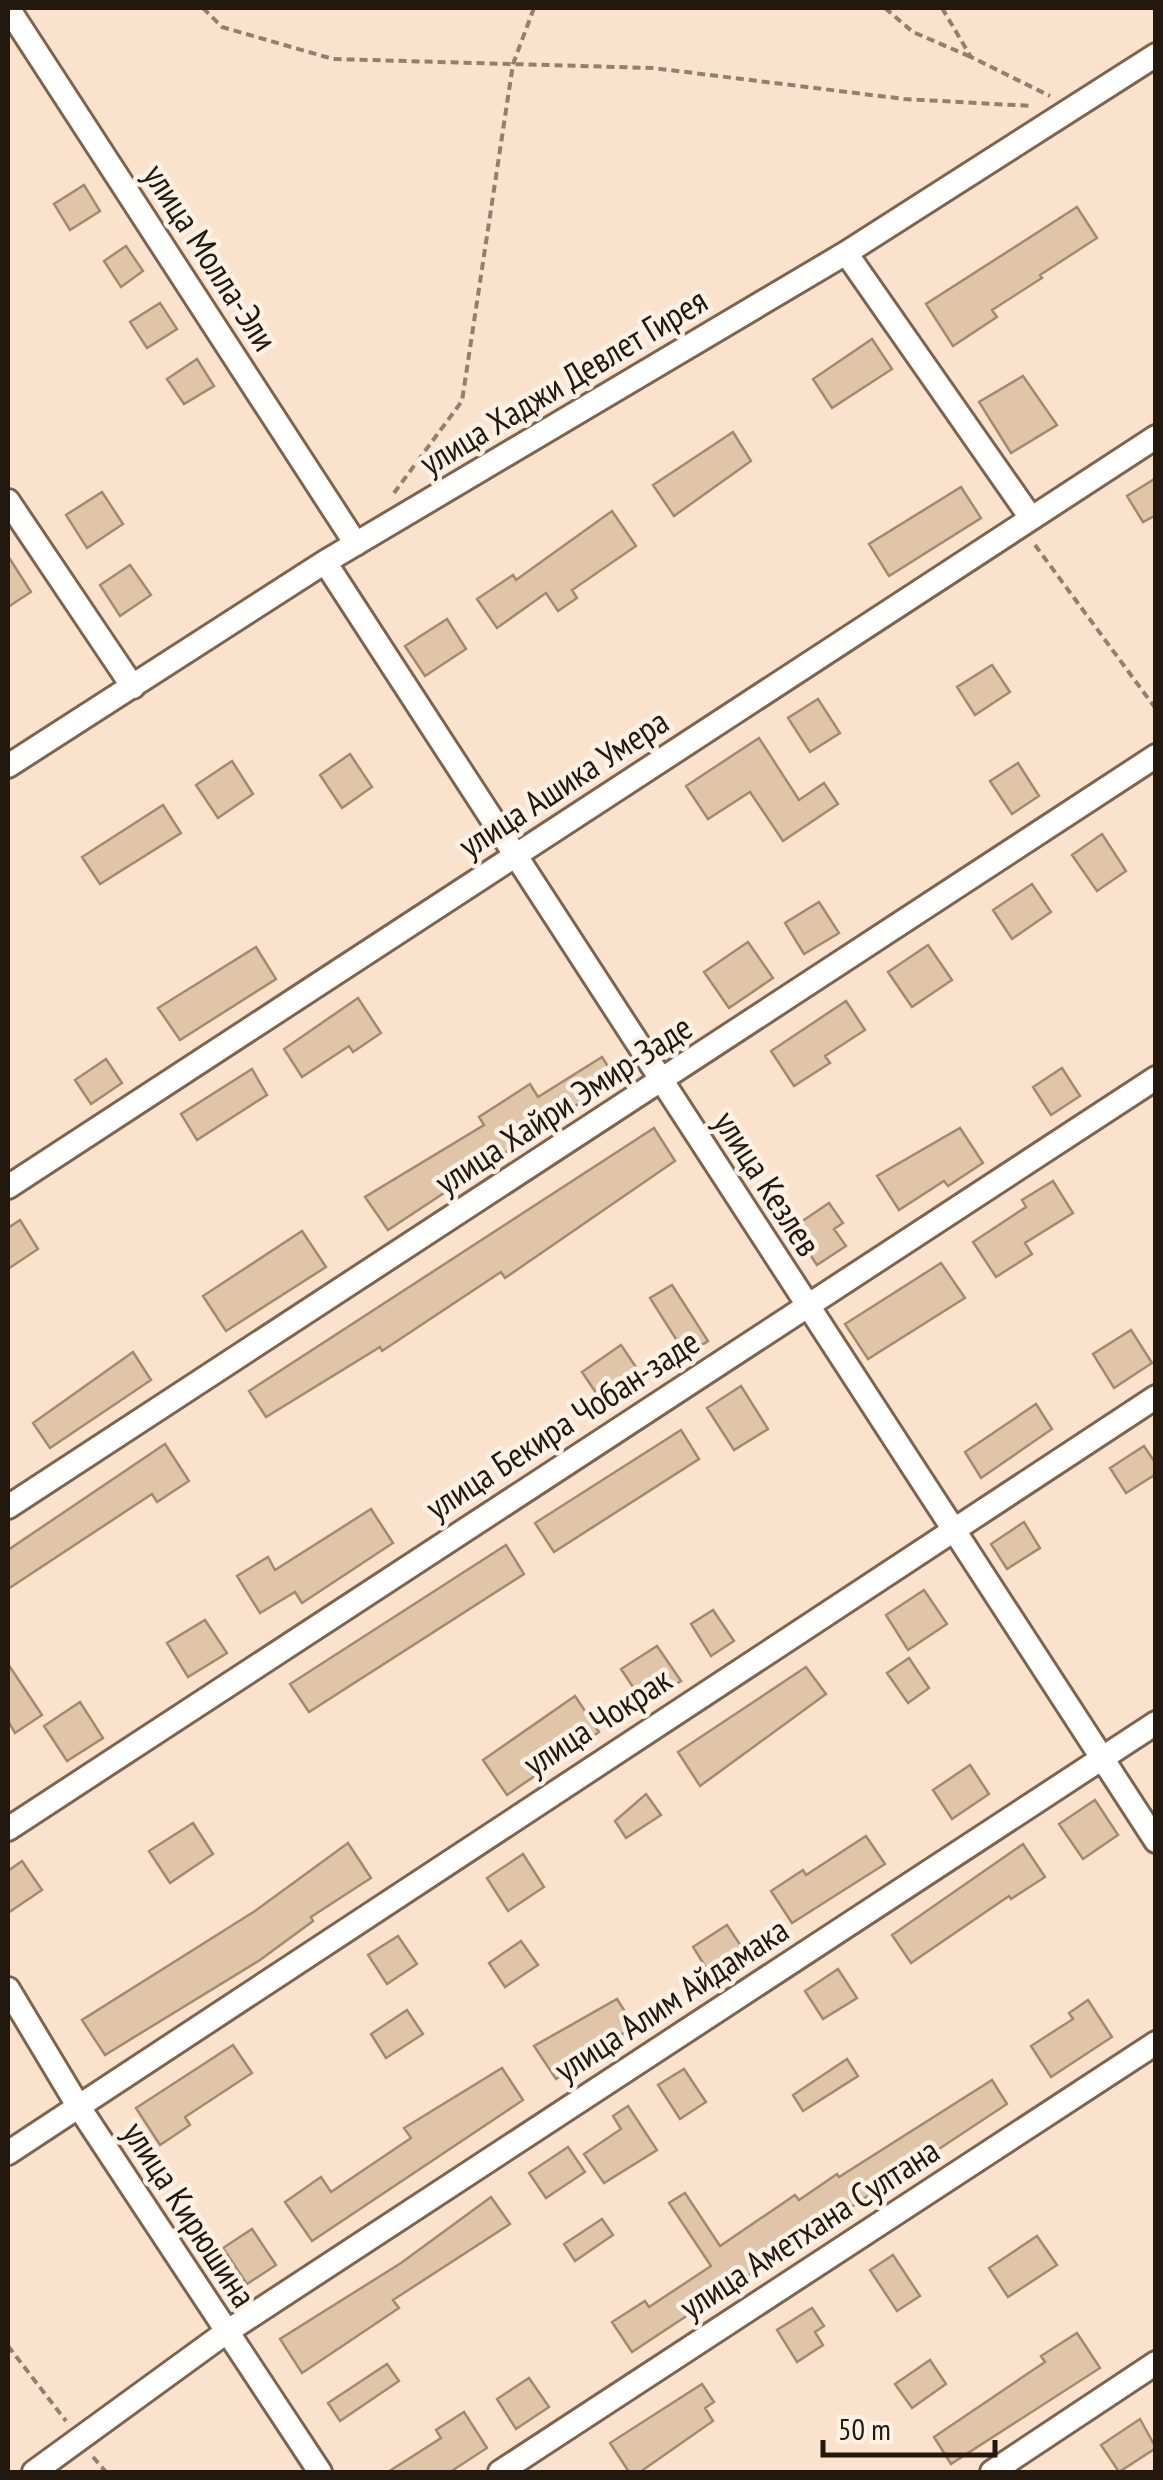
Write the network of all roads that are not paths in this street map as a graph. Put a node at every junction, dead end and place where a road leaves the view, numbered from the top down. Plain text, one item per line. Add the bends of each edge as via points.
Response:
1 (8, 8) edge
2 (1156, 56) edge
3 (846, 253) junction
4 (1156, 437) edge
5 (8, 500) edge
6 (1026, 522) junction
7 (356, 544) junction
8 (325, 562) junction
9 (132, 687) junction
10 (1156, 756) edge
11 (8, 766) edge
12 (513, 858) junction
13 (1156, 1078) edge
14 (660, 1082) junction
15 (8, 1187) edge
16 (807, 1306) junction
17 (1156, 1397) edge
18 (8, 1507) edge
19 (952, 1530) junction
20 (1156, 1723) edge
21 (1102, 1758) junction
22 (8, 1830) edge
23 (1156, 1841) edge
24 (8, 1989) edge
25 (1156, 2043) edge
26 (77, 2104) junction
27 (8, 2153) edge
28 (225, 2333) junction
29 (1156, 2363) edge
30 (34, 2472) edge
31 (320, 2472) edge
32 (500, 2472) edge
33 (992, 2472) edge

1 - 7 street, улица Молла-Эли
2 - 3 street, улица Хаджи Девлет Гирея
3 - 6 street
3 - 7 street, улица Хаджи Девлет Гирея
4 - 6 street, улица Ашика Умера
5 - 9 street
6 - 12 street, улица Ашика Умера
7 - 8 street, улица Хаджи Девлет Гирея
8 - 9 street, улица Хаджи Девлет Гирея
8 - 12 street, улица Кезлев
9 - 11 street, улица Хаджи Девлет Гирея
10 - 14 street, улица Хайри Эмир-Заде
12 - 14 street, улица Кезлев
12 - 15 street, улица Ашика Умера
13 - 16 street, улица Бекира Чобан-заде
14 - 16 street, улица Кезлев
14 - 18 street, улица Хайри Эмир-Заде
16 - 19 street, улица Кезлев
16 - 22 street, улица Бекира Чобан-заде
17 - 19 street, улица Чокрак
19 - 21 street, улица Кезлев
19 - 26 street, улица Чокрак
20 - 21 street, улица Алим Айдамака
21 - 23 street, улица Кезлев
21 - 28 street, улица Алим Айдамака
24 - 26 street, улица Кирюшина
25 - 32 street, улица Аметхана Султана
26 - 27 street, улица Чокрак
26 - 28 street, улица Кирюшина
28 - 30 street, улица Алим Айдамака
28 - 31 street, улица Кирюшина
29 - 33 street

